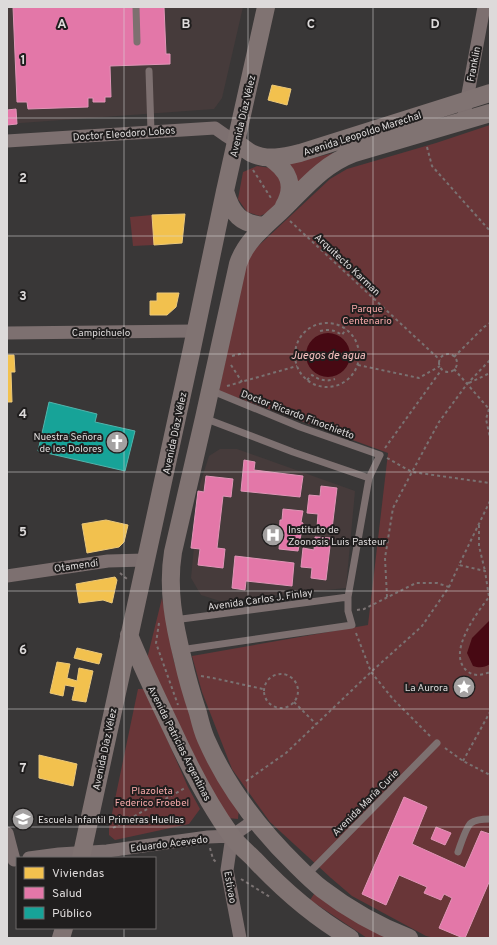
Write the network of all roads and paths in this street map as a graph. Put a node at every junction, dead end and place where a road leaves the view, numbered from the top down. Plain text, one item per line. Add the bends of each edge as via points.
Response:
1 (136, 7) edge
2 (266, 7) edge
3 (484, 7) edge
4 (138, 42) dead end
5 (149, 72) dead end
6 (490, 93) edge
7 (467, 100) junction
8 (490, 113) edge
9 (463, 121) junction
10 (151, 131) junction
11 (423, 133) junction
12 (7, 141) edge
13 (236, 142) junction
14 (270, 158) junction
15 (253, 170) dead end
16 (225, 191) junction
17 (280, 212) junction
18 (266, 226) junction
19 (490, 231) edge
20 (226, 314) junction
21 (490, 323) edge
22 (346, 328) junction
23 (195, 331) junction
24 (320, 331) dead end
25 (7, 332) edge
26 (454, 357) junction
27 (440, 360) junction
28 (490, 360) edge
29 (230, 364) dead end
30 (358, 365) junction
31 (297, 366) junction
32 (440, 366) junction
33 (442, 369) junction
34 (454, 369) junction
35 (490, 373) edge
36 (335, 379) dead end
37 (307, 380) junction
38 (242, 382) junction
39 (467, 384) junction
40 (210, 390) junction
41 (490, 409) edge
42 (204, 418) junction
43 (490, 438) edge
44 (380, 455) junction
45 (412, 472) junction
46 (369, 478) junction
47 (490, 483) edge
48 (490, 501) edge
49 (479, 523) junction
50 (145, 560) junction
51 (459, 565) junction
52 (485, 571) junction
53 (7, 576) edge
54 (449, 587) junction
55 (171, 590) junction
56 (489, 596) edge
57 (348, 597) junction
58 (387, 597) junction
59 (348, 611) junction
60 (174, 620) junction
61 (352, 625) junction
62 (129, 635) junction
63 (180, 650) junction
64 (371, 672) junction
65 (490, 672) edge
66 (187, 680) junction
67 (263, 689) junction
68 (294, 702) junction
69 (490, 712) edge
70 (316, 724) junction
71 (437, 743) junction
72 (463, 761) junction
73 (490, 775) edge
74 (198, 782) junction
75 (233, 790) junction
76 (256, 819) junction
77 (490, 819) edge
78 (113, 828) dead end
79 (7, 833) edge
80 (232, 836) junction
81 (458, 852) dead end
82 (81, 855) edge
83 (36, 857) edge
84 (13, 860) edge
85 (306, 875) junction
86 (240, 938) edge
87 (350, 938) edge
88 (409, 938) edge

1 - 4 lane
2 - 13 main road, Avenida Díaz Vélez
3 - 7 street, Franklin
5 - 10 lane
6 - 7 main road, Avenida Leopoldo Marechal
7 - 9 street, Franklin
7 - 14 main road, Avenida Leopoldo Marechal via 300,153
8 - 9 main road, Avenida Leopoldo Marechal
9 - 11 main road, Avenida Leopoldo Marechal
10 - 12 street, Doctor Eleodoro Lobos
10 - 13 street, Doctor Eleodoro Lobos via 215,128
11 - 17 main road, Avenida Leopoldo Marechal via 354,153 333,163 310,181
11 - 19 path via 432,166
13 - 14 main road, Avenida Leopoldo Marechal via 256,155
13 - 16 main road, Avenida Díaz Vélez
14 - 17 main road via 285,171 290,184 289,196
15 - 17 path, Arquitecto Karman
16 - 18 main road via 236,215 247,223
16 - 23 main road, Avenida Díaz Vélez
17 - 18 main road, Avenida Leopoldo Marechal
17 - 27 path, Arquitecto Karman
18 - 20 main road via 240,256
20 - 23 main road
20 - 40 main road
21 - 26 path
22 - 24 path via 342,335 336,331
22 - 30 path via 356,339 360,350
22 - 31 path via 331,322 311,327 297,343
23 - 25 street, Campichuelo
23 - 50 main road, Avenida Díaz Vélez
26 - 27 path via 445,355
26 - 34 path
27 - 32 path
28 - 39 path
29 - 38 path
30 - 32 path via 419,378
30 - 37 path via 349,380 340,385 329,388
31 - 37 path
31 - 38 path
32 - 33 path
33 - 34 path via 448,372
33 - 44 path
34 - 39 path
35 - 39 path
36 - 37 path via 321,380 312,375
38 - 40 path
39 - 41 path
39 - 45 path via 439,422
40 - 42 main road
40 - 44 lane, Doctor Ricardo Finochietto via 300,427
41 - 43 path via 486,419
42 - 46 lane
42 - 55 main road via 173,552
44 - 45 path
44 - 46 lane
45 - 47 path
45 - 58 path via 393,508 385,558
46 - 57 lane
48 - 49 path
49 - 51 path
49 - 52 path via 479,546
50 - 53 street, Otamendi via 108,560
50 - 55 main road via 162,568
50 - 62 main road, Avenida Díaz Vélez
51 - 52 path
51 - 54 path
52 - 56 path
54 - 58 path via 437,583 416,583
54 - 64 path via 422,626
55 - 60 main road
56 - 65 path via 472,620 462,642 460,657 464,668 470,673 481,676
57 - 59 lane
57 - 60 lane, Avenida Carlos J. Finlay
58 - 59 path via 364,609
59 - 61 lane
60 - 63 main road
61 - 63 lane
61 - 64 path
62 - 74 main road, Avenida Patricias Argentinas via 142,668
62 - 82 main road, Avenida Díaz Vélez
63 - 66 main road
64 - 70 path
64 - 71 path via 393,699
66 - 67 path via 197,675
66 - 75 main road via 205,738
67 - 68 path via 266,700 274,707 284,708
67 - 68 path via 272,676 282,673 288,675 298,687
68 - 70 path
69 - 72 path
70 - 75 path via 286,753
71 - 72 path
71 - 85 lane, Avenida María Curie
72 - 73 path
74 - 78 path
74 - 80 main road, Avenida Patricias Argentinas
75 - 76 main road
76 - 80 street
76 - 85 main road
77 - 81 lane via 472,822 468,826
79 - 84 street
80 - 82 street, Eduardo Acevedo via 208,837
80 - 86 street, Estivao via 227,870
80 - 87 main road, Avenida Patricias Argentinas via 268,874 305,907
82 - 83 street, Eduardo Acevedo
85 - 88 main road via 355,912

